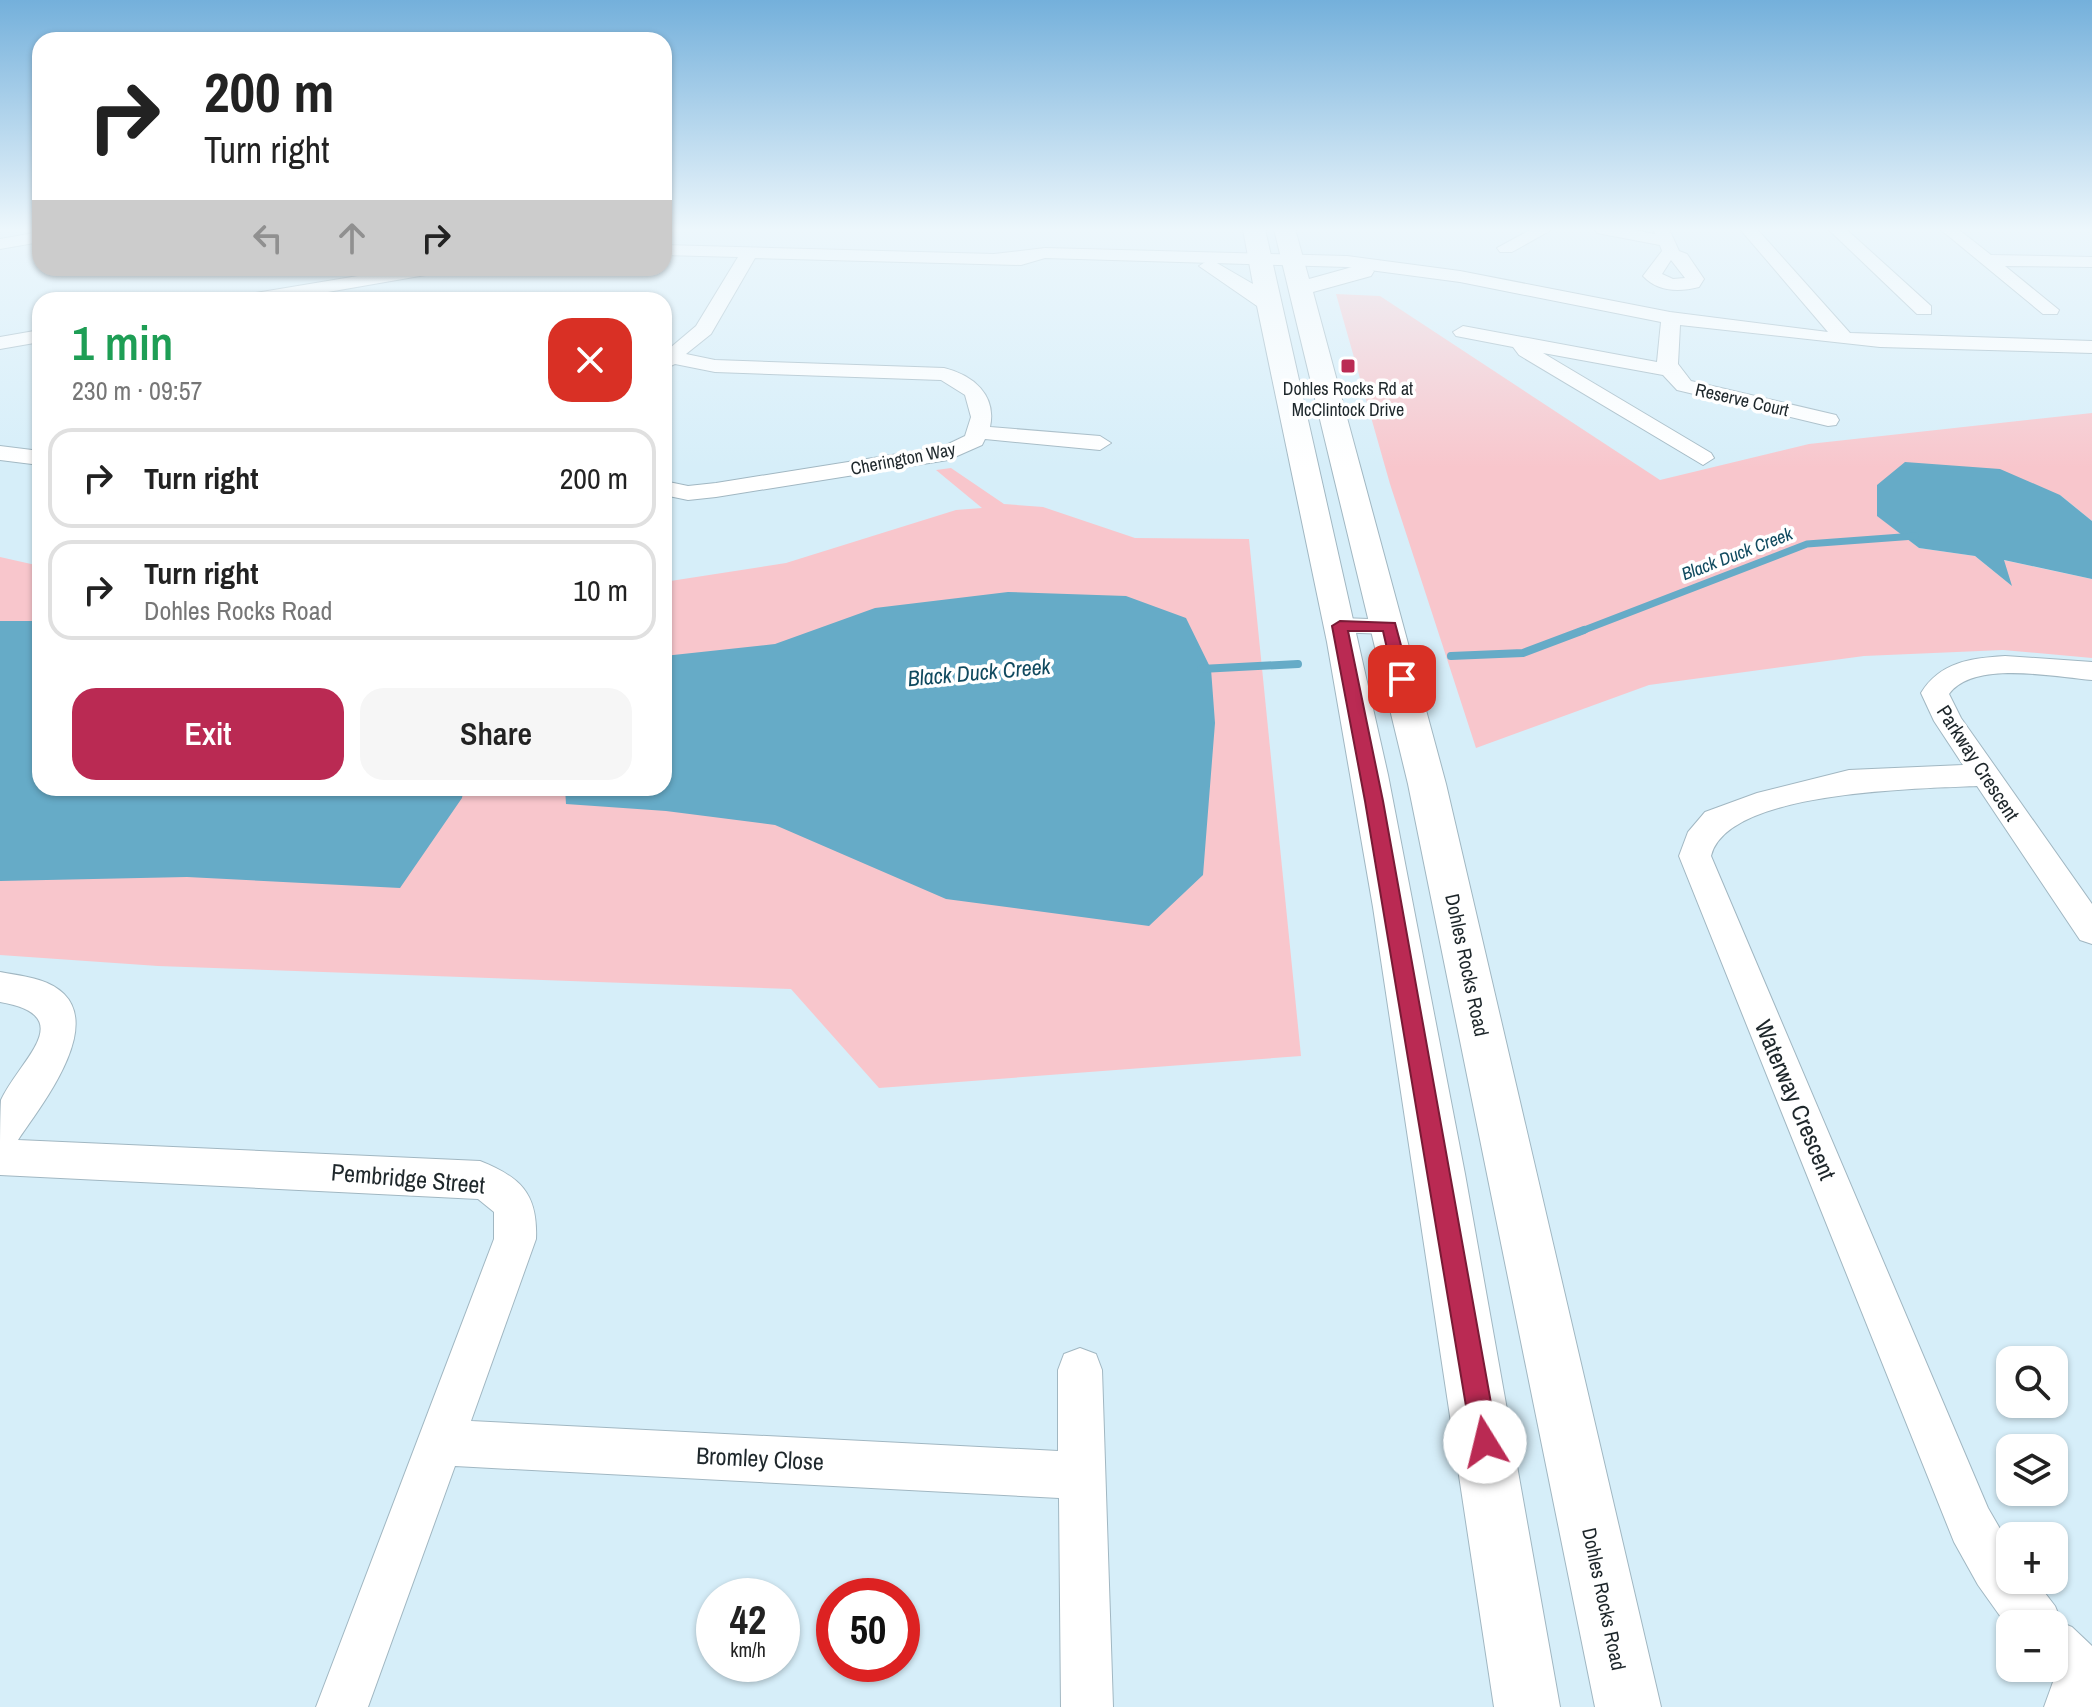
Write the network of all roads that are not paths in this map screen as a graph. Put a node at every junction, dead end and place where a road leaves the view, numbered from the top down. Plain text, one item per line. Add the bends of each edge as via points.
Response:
1 (717, 309) edge
2 (1294, 309) edge
3 (1298, 309) edge
4 (1622, 309) edge
5 (1818, 309) edge
6 (1671, 318) junction
7 (1463, 332) dead end
8 (32, 337) edge
9 (1844, 338) junction
10 (1519, 342) junction
11 (0, 343) edge
12 (2092, 347) edge
13 (1587, 355) junction
14 (672, 357) edge
15 (672, 360) edge
16 (1556, 369) junction
17 (1668, 370) junction
18 (1828, 420) dead end
19 (978, 432) junction
20 (1100, 443) dead end
21 (0, 453) edge
22 (32, 457) edge
23 (1703, 458) dead end
24 (672, 490) edge
25 (1340, 626) junction
26 (1389, 626) junction
27 (2092, 671) edge
28 (1984, 775) junction
29 (2092, 930) edge
30 (0, 987) edge
31 (0, 1134) edge
32 (0, 1157) edge
33 (1080, 1370) dead end
34 (439, 1442) junction
35 (1080, 1476) junction
36 (2026, 1610) edge
37 (342, 1707) edge
38 (1087, 1707) edge
39 (1527, 1707) edge
40 (1628, 1707) edge

1 - 14 street, Cherington Way via 704,330
2 - 25 main road, Dohles Rocks Road
3 - 26 main road, Dohles Rocks Road
4 - 6 street
5 - 9 street
6 - 9 street
6 - 17 street
7 - 10 street
8 - 11 street
9 - 12 street via 1952,346
10 - 13 street
10 - 16 street
13 - 16 street
13 - 17 street
15 - 19 street, Cherington Way via 944,374 979,395
16 - 23 street
17 - 18 street, Reserve Court via 1701,393
19 - 20 street
19 - 24 street, Cherington Way via 965,447 925,458 716,490
21 - 22 street
25 - 26 street
25 - 39 main road, Dohles Rocks Road via 1472,1365
26 - 40 main road, Dohles Rocks Road
27 - 28 street, Parkway Crescent via 1971,667 1945,677 1935,693 1938,706
28 - 29 street, Parkway Crescent
28 - 36 street, Waterway Crescent via 1849,781 1768,801 1716,820 1699,840 1695,856 1971,1525
30 - 31 street via 42,994 55,1005 59,1023 58,1042
32 - 34 street, Pembridge Street via 480,1180 500,1188 512,1201 515,1239
33 - 35 street
34 - 35 street, Bromley Close
34 - 37 street, Pembridge Street
35 - 38 street

